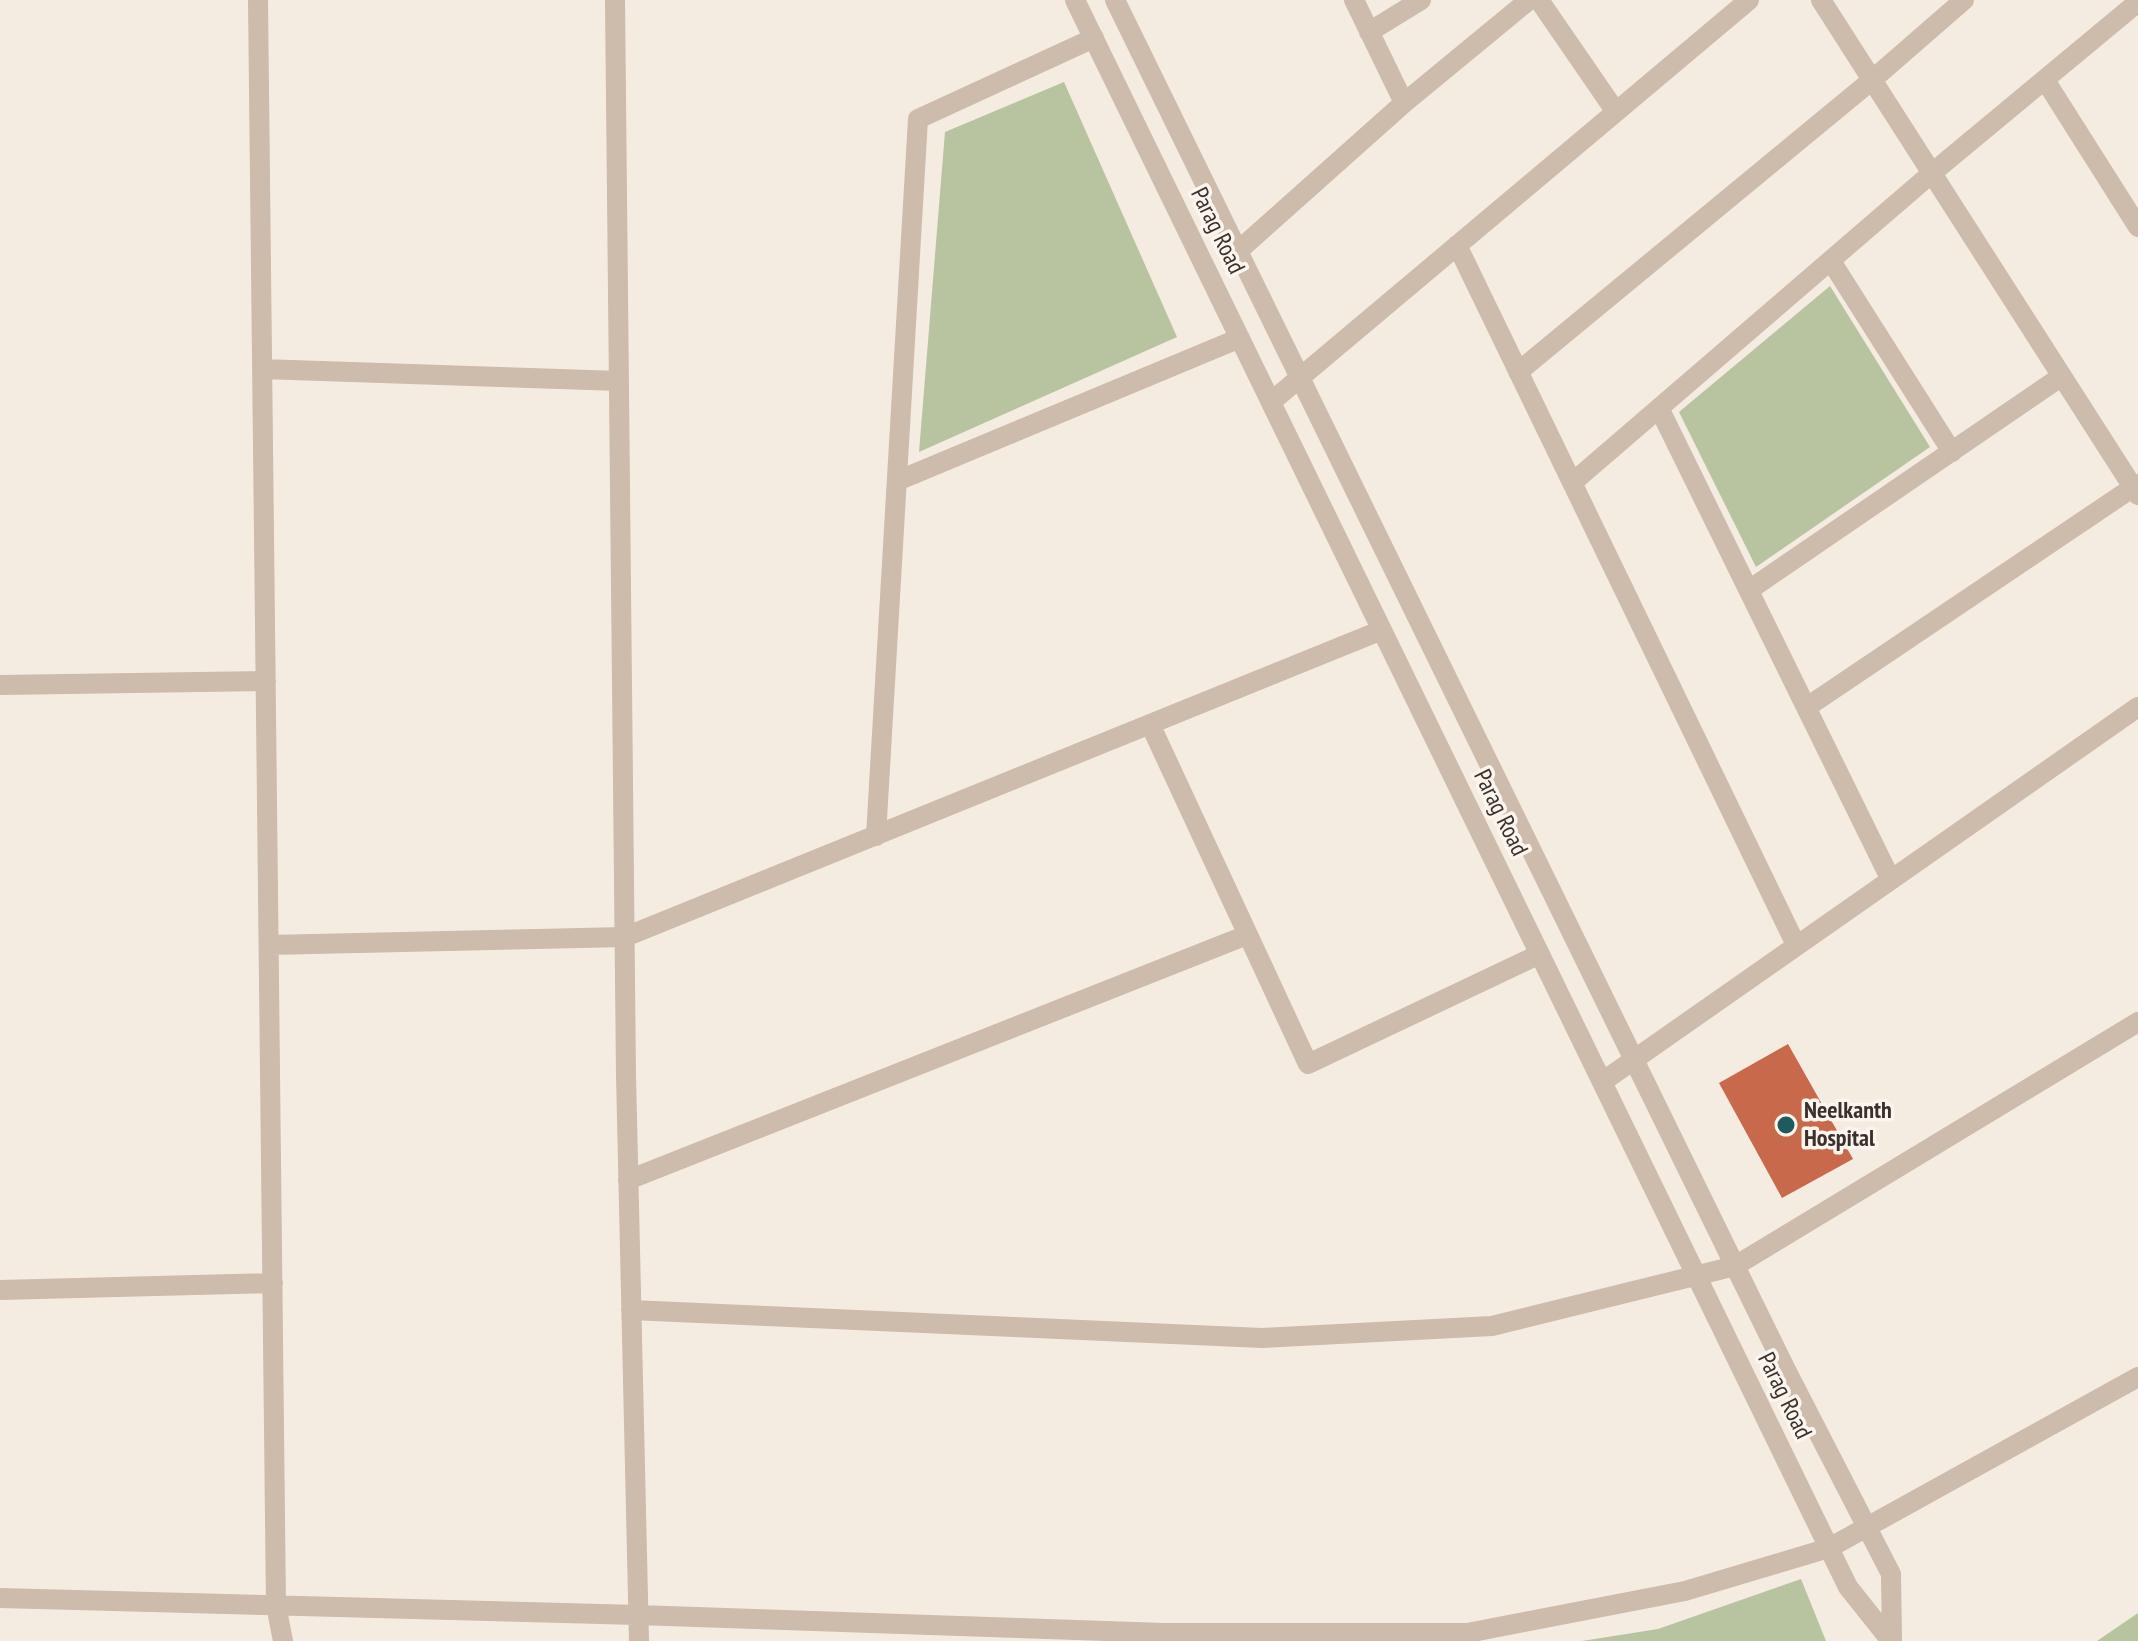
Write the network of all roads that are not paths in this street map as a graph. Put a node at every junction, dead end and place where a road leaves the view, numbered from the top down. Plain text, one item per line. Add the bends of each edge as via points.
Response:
1 (258, 0) edge
2 (615, 0) edge
3 (1075, 0) edge
4 (1115, 0) edge
5 (1354, 0) edge
6 (1421, 0) edge
7 (1529, 0) edge
8 (1539, 0) edge
9 (1749, 0) edge
10 (1821, 0) edge
11 (1964, 0) edge
12 (2138, 2) edge
13 (1369, 32) junction
14 (1094, 38) junction
15 (1872, 80) junction
16 (2045, 80) junction
17 (1404, 103) junction
18 (1616, 112) junction
19 (1932, 173) junction
20 (2138, 227) edge
21 (1457, 245) junction
22 (1238, 251) junction
23 (1831, 261) junction
24 (1240, 338) junction
25 (262, 369) junction
26 (1518, 372) junction
27 (2062, 376) junction
28 (1299, 379) junction
29 (619, 381) junction
30 (1271, 402) junction
31 (1659, 408) junction
32 (1952, 452) junction
33 (897, 481) junction
34 (1572, 483) junction
35 (2136, 489) edge
36 (1749, 590) junction
37 (1382, 630) junction
38 (266, 681) junction
39 (0, 685) edge
40 (1807, 707) junction
41 (2138, 707) edge
42 (1150, 724) junction
43 (876, 836) junction
44 (1891, 880) junction
45 (1247, 935) junction
46 (625, 937) junction
47 (269, 945) junction
48 (1796, 945) junction
49 (1540, 954) junction
50 (2138, 1022) edge
51 (1634, 1059) junction
52 (1602, 1082) junction
53 (628, 1180) junction
54 (1735, 1266) junction
55 (1696, 1275) junction
56 (273, 1283) junction
57 (0, 1290) edge
58 (631, 1310) junction
59 (2137, 1380) edge
60 (1868, 1529) junction
61 (1829, 1548) junction
62 (0, 1598) edge
63 (276, 1605) junction
64 (638, 1615) junction
65 (283, 1641) edge
66 (639, 1641) edge
67 (1892, 1641) edge

1 - 25 street
2 - 29 street
3 - 14 street, Parag Road
4 - 22 street, Parag Road
5 - 13 street
6 - 13 street
7 - 17 street
8 - 18 street
9 - 18 street
10 - 15 street
11 - 15 street
12 - 16 street
13 - 17 street
14 - 24 street, Parag Road
14 - 33 street via 918,119
15 - 19 street
15 - 26 street
16 - 19 street
16 - 20 street
17 - 22 street
18 - 21 street
19 - 23 street
19 - 27 street
21 - 26 street
21 - 28 street
22 - 28 street, Parag Road
23 - 31 street
23 - 32 street
24 - 30 street, Parag Road
24 - 33 street
25 - 29 street
25 - 38 street
26 - 34 street
27 - 32 street
27 - 35 street
28 - 30 street
28 - 51 street, Parag Road
29 - 46 street
30 - 37 street, Parag Road
31 - 34 street
31 - 36 street
32 - 36 street
33 - 43 street
34 - 48 street
35 - 40 street
36 - 40 street
37 - 42 street
37 - 49 street, Parag Road
38 - 39 street
38 - 47 street
40 - 44 street
41 - 44 street
42 - 43 street
42 - 45 street
43 - 46 street
44 - 48 street
45 - 49 street via 1308,1064
45 - 53 street
46 - 47 street
46 - 53 street
47 - 56 street
48 - 51 street
49 - 52 street, Parag Road
50 - 54 street
51 - 52 street
51 - 54 street, Parag Road
52 - 55 street, Parag Road
53 - 58 street
54 - 55 street
54 - 60 street, Parag Road
55 - 58 street via 1492,1326 1262,1338
55 - 61 street, Parag Road
56 - 57 street
56 - 63 street
58 - 64 street
59 - 60 street
60 - 61 street
60 - 67 street, Parag Road via 1891,1574
61 - 64 street via 1685,1591 1467,1633 1164,1633
61 - 67 street, Parag Road via 1848,1587
62 - 63 street
63 - 64 street
63 - 65 street
64 - 66 street

